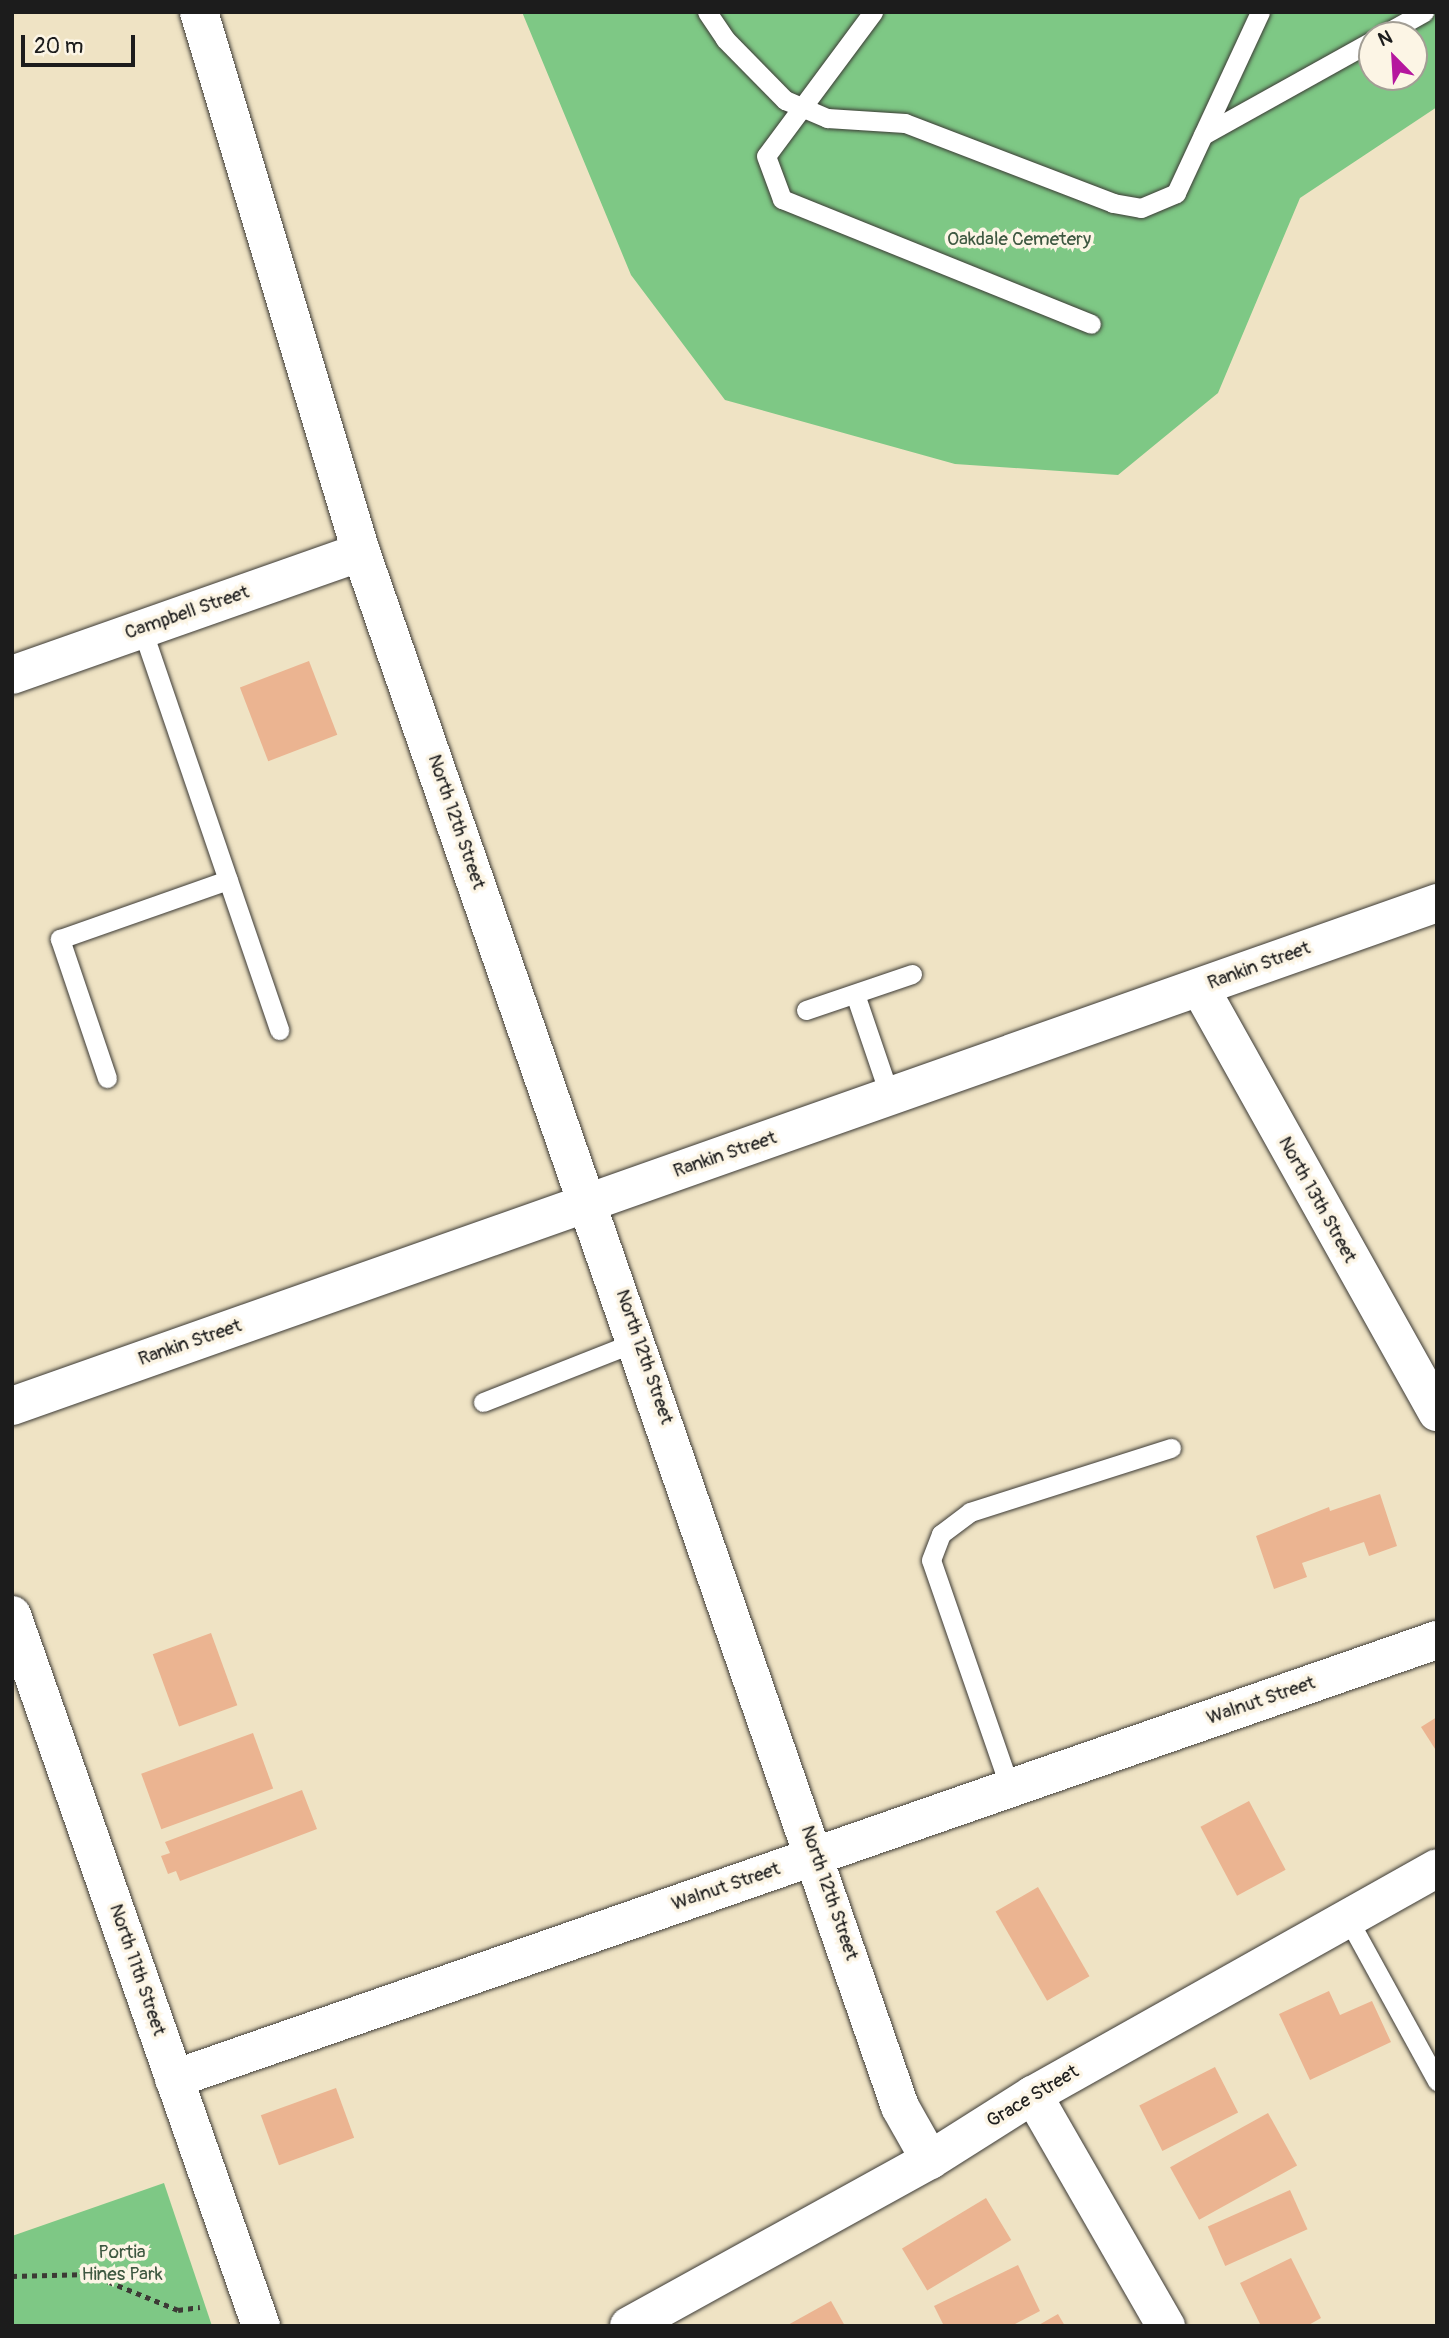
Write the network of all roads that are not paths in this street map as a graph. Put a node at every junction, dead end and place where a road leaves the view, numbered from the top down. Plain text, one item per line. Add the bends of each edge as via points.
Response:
1 (199, 12) edge
2 (707, 12) edge
3 (873, 12) edge
4 (1260, 12) edge
5 (1424, 12) edge
6 (1408, 21) edge
7 (1358, 49) edge
8 (802, 107) junction
9 (1203, 135) junction
10 (1091, 324) dead end
11 (361, 552) junction
12 (142, 629) junction
13 (12, 675) edge
14 (228, 880) junction
15 (1437, 903) edge
16 (912, 974) dead end
17 (1200, 988) junction
18 (855, 994) junction
19 (806, 1010) dead end
20 (279, 1030) dead end
21 (107, 1078) dead end
22 (890, 1097) junction
23 (590, 1202) junction
24 (638, 1341) junction
25 (483, 1402) dead end
26 (12, 1406) edge
27 (1437, 1412) edge
28 (1171, 1448) dead end
29 (12, 1615) edge
30 (1437, 1640) edge
31 (1010, 1788) junction
32 (817, 1856) junction
33 (1437, 1868) edge
34 (1348, 1919) junction
35 (174, 2079) junction
36 (1437, 2081) edge
37 (1033, 2095) junction
38 (930, 2160) junction
39 (261, 2326) edge
40 (629, 2326) edge
41 (1166, 2326) edge

1 - 11 street, North 12th Street
2 - 8 lane via 785,100
3 - 8 lane
4 - 9 lane
5 - 6 lane
7 - 9 lane
8 - 9 lane via 827,118 905,123 1113,203 1142,208 1176,193
8 - 10 lane via 766,156 782,199
11 - 12 street, Campbell Street
11 - 23 street, North 12th Street
12 - 13 street, Campbell Street
12 - 14 lane
14 - 20 lane
14 - 21 lane via 60,939
15 - 17 street, Rankin Street
16 - 18 lane
17 - 22 street, Rankin Street
17 - 27 street, North 13th Street
18 - 19 lane
18 - 22 lane
22 - 23 street, Rankin Street
23 - 24 street, North 12th Street
23 - 26 street, Rankin Street
24 - 25 lane
24 - 32 street, North 12th Street
28 - 31 lane via 970,1512 941,1534 932,1560
29 - 35 street, North 11th Street
30 - 31 street, Walnut Street
31 - 32 street, Walnut Street
32 - 35 street, Walnut Street
32 - 38 street, North 12th Street via 900,2107
33 - 34 street, Grace Street
34 - 36 lane
34 - 37 street, Grace Street
35 - 39 street, North 11th Street
37 - 38 street, Grace Street
37 - 41 street
38 - 40 street, Grace Street

